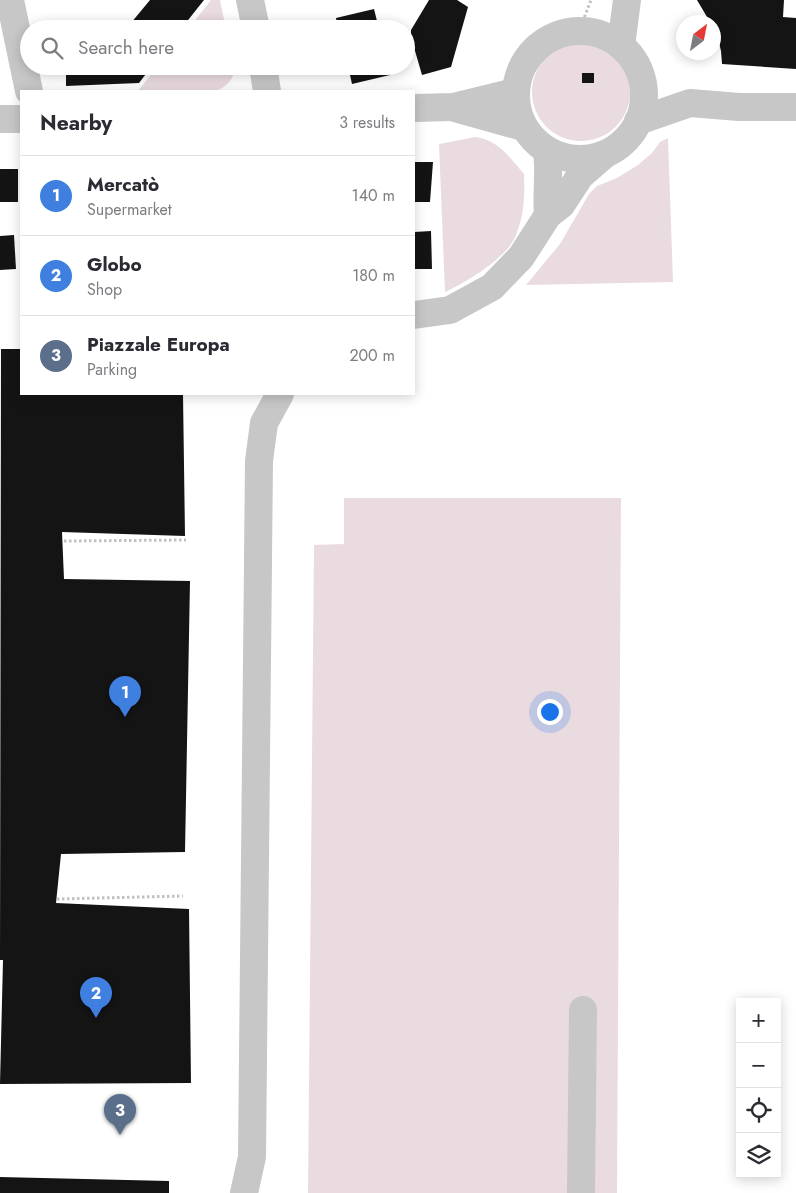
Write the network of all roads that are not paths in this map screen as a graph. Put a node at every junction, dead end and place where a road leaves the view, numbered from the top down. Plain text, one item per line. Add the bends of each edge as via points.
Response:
1 (10, 0) edge
2 (250, 0) edge
3 (620, 0) edge
4 (627, 0) edge
5 (254, 20) edge
6 (586, 32) junction
7 (621, 46) junction
8 (20, 48) edge
9 (640, 74) junction
10 (26, 75) edge
11 (264, 75) edge
12 (29, 90) edge
13 (267, 90) edge
14 (515, 92) junction
15 (690, 103) junction
16 (453, 107) junction
17 (796, 107) edge
18 (415, 108) edge
19 (0, 119) edge
20 (20, 119) edge
21 (638, 121) junction
22 (523, 127) junction
23 (547, 151) junction
24 (603, 156) junction
25 (548, 215) junction
26 (415, 315) edge
27 (279, 395) edge
28 (582, 1010) dead end
29 (244, 1193) edge
30 (581, 1193) edge

1 - 8 street
2 - 5 street
3 - 6 street
4 - 7 street
6 - 7 street via 607,37
6 - 14 street via 560,34 542,43 528,56 519,73
7 - 9 street via 633,59
9 - 15 street
9 - 21 street via 644,91
10 - 12 street
11 - 13 street
14 - 16 street
14 - 22 street
15 - 17 street
15 - 21 street
16 - 18 street
16 - 22 street
19 - 20 street
21 - 24 street via 620,146
22 - 23 street
23 - 24 street via 562,158 582,160
23 - 25 street
24 - 25 street via 580,176 561,205
25 - 26 street via 521,257 492,286 450,310
27 - 29 street via 264,423 259,461 252,1157
28 - 30 street

